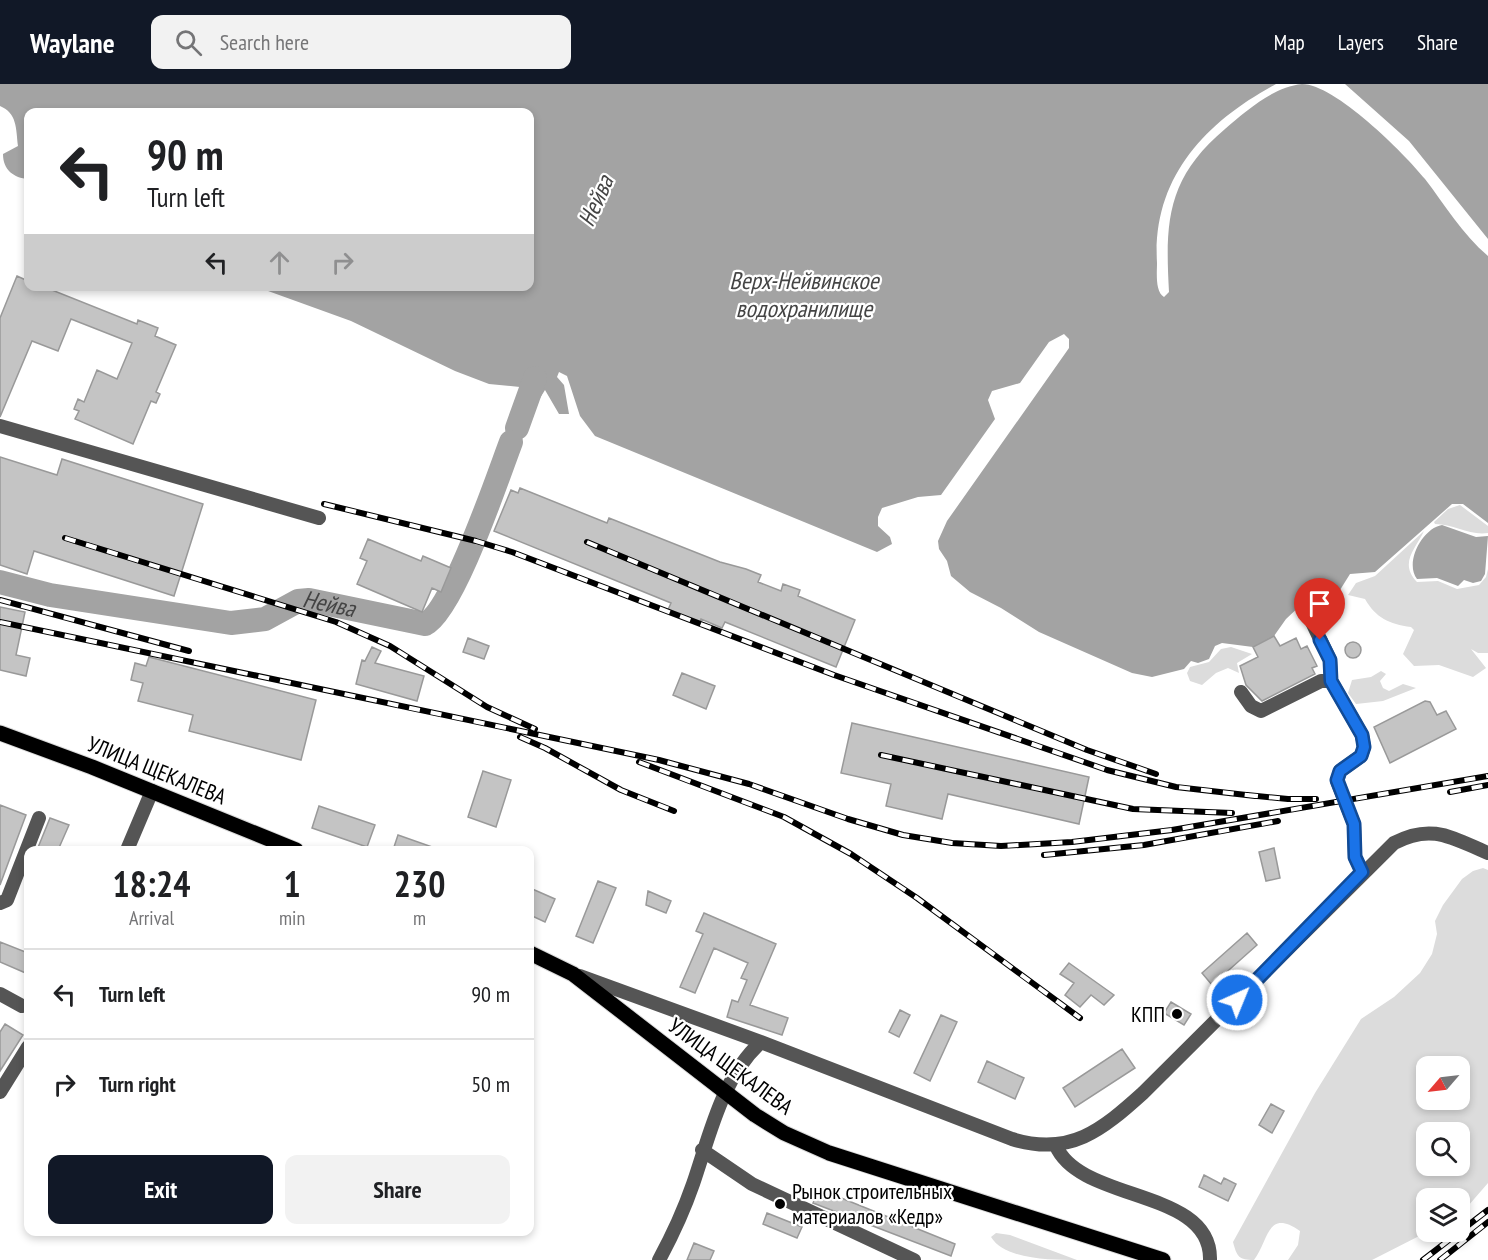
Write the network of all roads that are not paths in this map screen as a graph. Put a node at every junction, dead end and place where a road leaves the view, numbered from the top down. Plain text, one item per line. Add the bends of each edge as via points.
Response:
1 (0, 426) edge
2 (319, 518) dead end
3 (1311, 621) dead end
4 (1331, 681) junction
5 (1241, 692) dead end
6 (0, 733) edge
7 (152, 791) junction
8 (39, 818) dead end
9 (31, 846) edge
10 (129, 846) edge
11 (286, 846) edge
12 (1488, 853) edge
13 (1362, 872) junction
14 (24, 873) edge
15 (0, 903) edge
16 (534, 955) edge
17 (573, 974) junction
18 (0, 994) edge
19 (22, 1006) dead end
20 (761, 1042) junction
21 (24, 1053) edge
22 (0, 1092) edge
23 (726, 1093) junction
24 (1056, 1146) junction
25 (702, 1150) junction
26 (659, 1260) edge
27 (914, 1260) edge
28 (1163, 1260) edge
29 (1210, 1260) edge

1 - 2 street
3 - 4 street via 1330,660
4 - 5 street via 1321,681 1261,711 1251,706
4 - 13 street via 1363,741 1361,756 1340,771 1337,780 1354,824 1355,857
6 - 7 main road, УЛИЦА ЩЕКАЛЕВА
7 - 10 street
7 - 11 main road, УЛИЦА ЩЕКАЛЕВА
8 - 9 street
12 - 13 street via 1426,831 1394,843
13 - 24 street via 1126,1108 1089,1134
14 - 15 street via 8,900
16 - 17 main road, УЛИЦА ЩЕКАЛЕВА
17 - 20 street
17 - 23 main road, УЛИЦА ЩЕКАЛЕВА
18 - 19 street
20 - 23 street via 733,1074
20 - 24 street via 1012,1139
21 - 22 street
23 - 25 street
23 - 28 main road, УЛИЦА ЩЕКАЛЕВА via 784,1133 829,1153
24 - 29 street via 1070,1166 1161,1203 1198,1226 1209,1241
25 - 26 street via 685,1205
25 - 27 street via 752,1184

